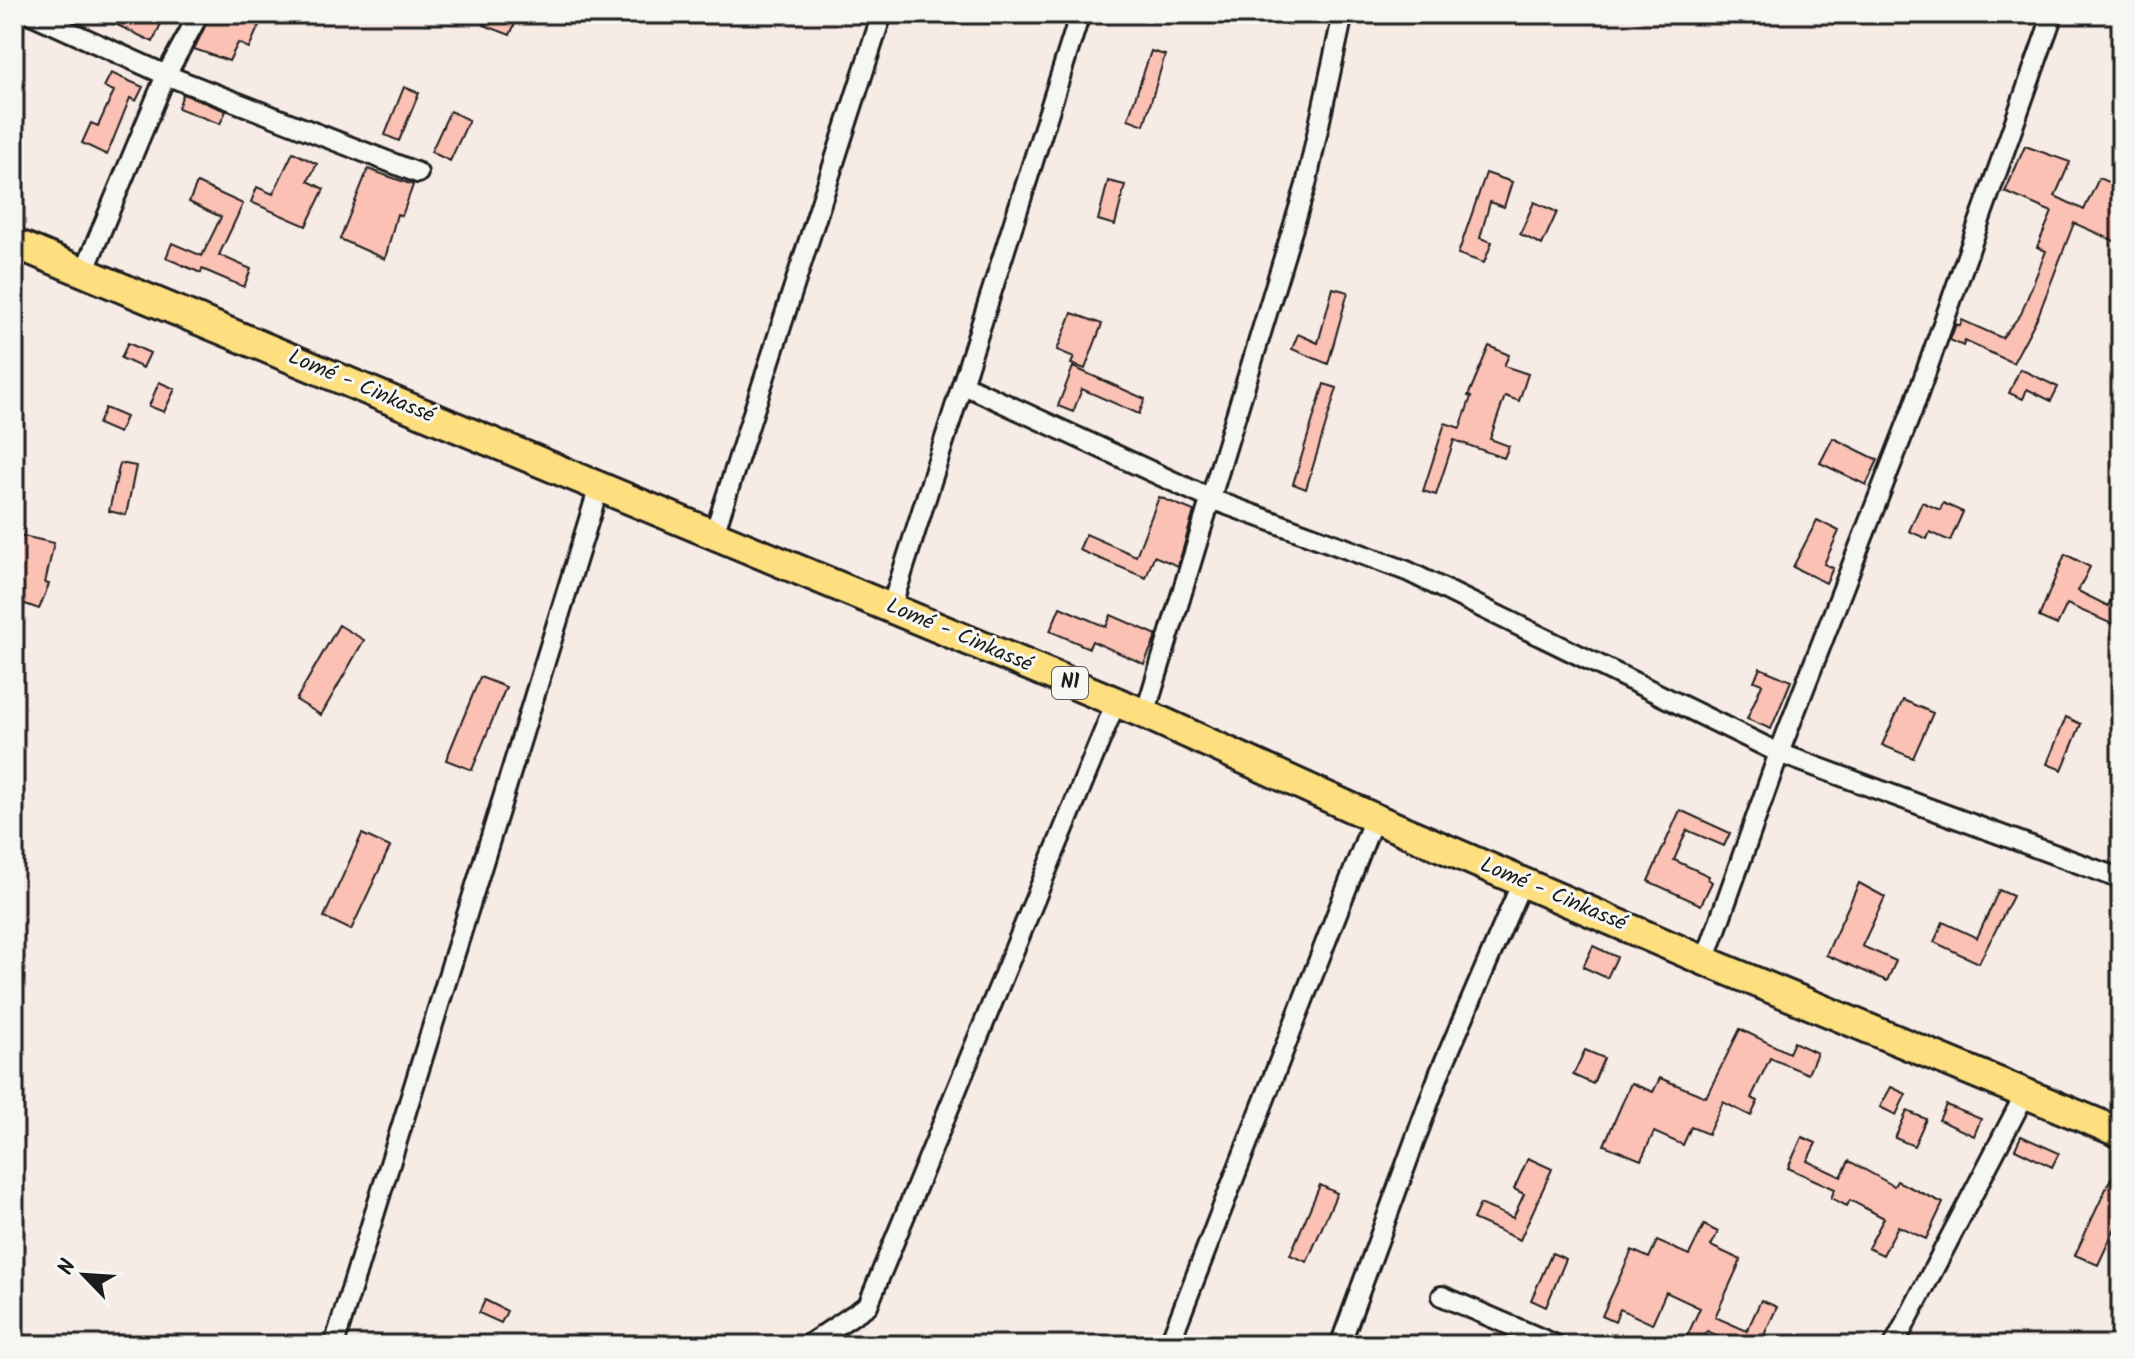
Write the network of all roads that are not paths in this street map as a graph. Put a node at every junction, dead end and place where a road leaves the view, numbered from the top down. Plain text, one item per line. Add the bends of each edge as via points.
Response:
1 (31, 14) edge
2 (199, 14) edge
3 (882, 14) edge
4 (1080, 14) edge
5 (1343, 14) edge
6 (2053, 14) edge
7 (166, 75) junction
8 (418, 173) dead end
9 (14, 243) edge
10 (84, 272) junction
11 (962, 384) junction
12 (599, 487) junction
13 (1211, 499) junction
14 (714, 534) junction
15 (891, 608) junction
16 (1116, 702) junction
17 (1145, 714) junction
18 (1779, 753) junction
19 (1374, 818) junction
20 (2121, 879) edge
21 (1522, 882) junction
22 (1705, 961) junction
23 (2025, 1094) junction
24 (2121, 1133) edge
25 (1442, 1296) dead end
26 (334, 1345) edge
27 (808, 1345) edge
28 (1169, 1345) edge
29 (1340, 1345) edge
30 (1556, 1345) edge
31 (1894, 1345) edge

1 - 7 street
2 - 7 street
3 - 14 street
4 - 11 street
5 - 13 street via 1306,185
6 - 18 street via 1912,411
7 - 8 street
7 - 10 street
9 - 10 highway, Lomé - Cinkassé / N1
10 - 12 highway, Lomé - Cinkassé / N1
11 - 13 street
11 - 15 street
12 - 14 highway, Lomé - Cinkassé / N1
12 - 26 street
13 - 17 street
13 - 18 street via 1407,571
14 - 15 highway, Lomé - Cinkassé / N1
15 - 16 highway, Lomé - Cinkassé / N1
16 - 17 highway, Lomé - Cinkassé / N1
16 - 27 street via 868,1305
17 - 19 highway, Lomé - Cinkassé / N1
18 - 20 street
18 - 22 street
19 - 21 highway, Lomé - Cinkassé / N1
19 - 28 street
21 - 22 highway, Lomé - Cinkassé / N1
21 - 29 street via 1440,1072
22 - 23 highway, Lomé - Cinkassé / N1
23 - 24 highway, Lomé - Cinkassé / N1
23 - 31 street
25 - 30 street

